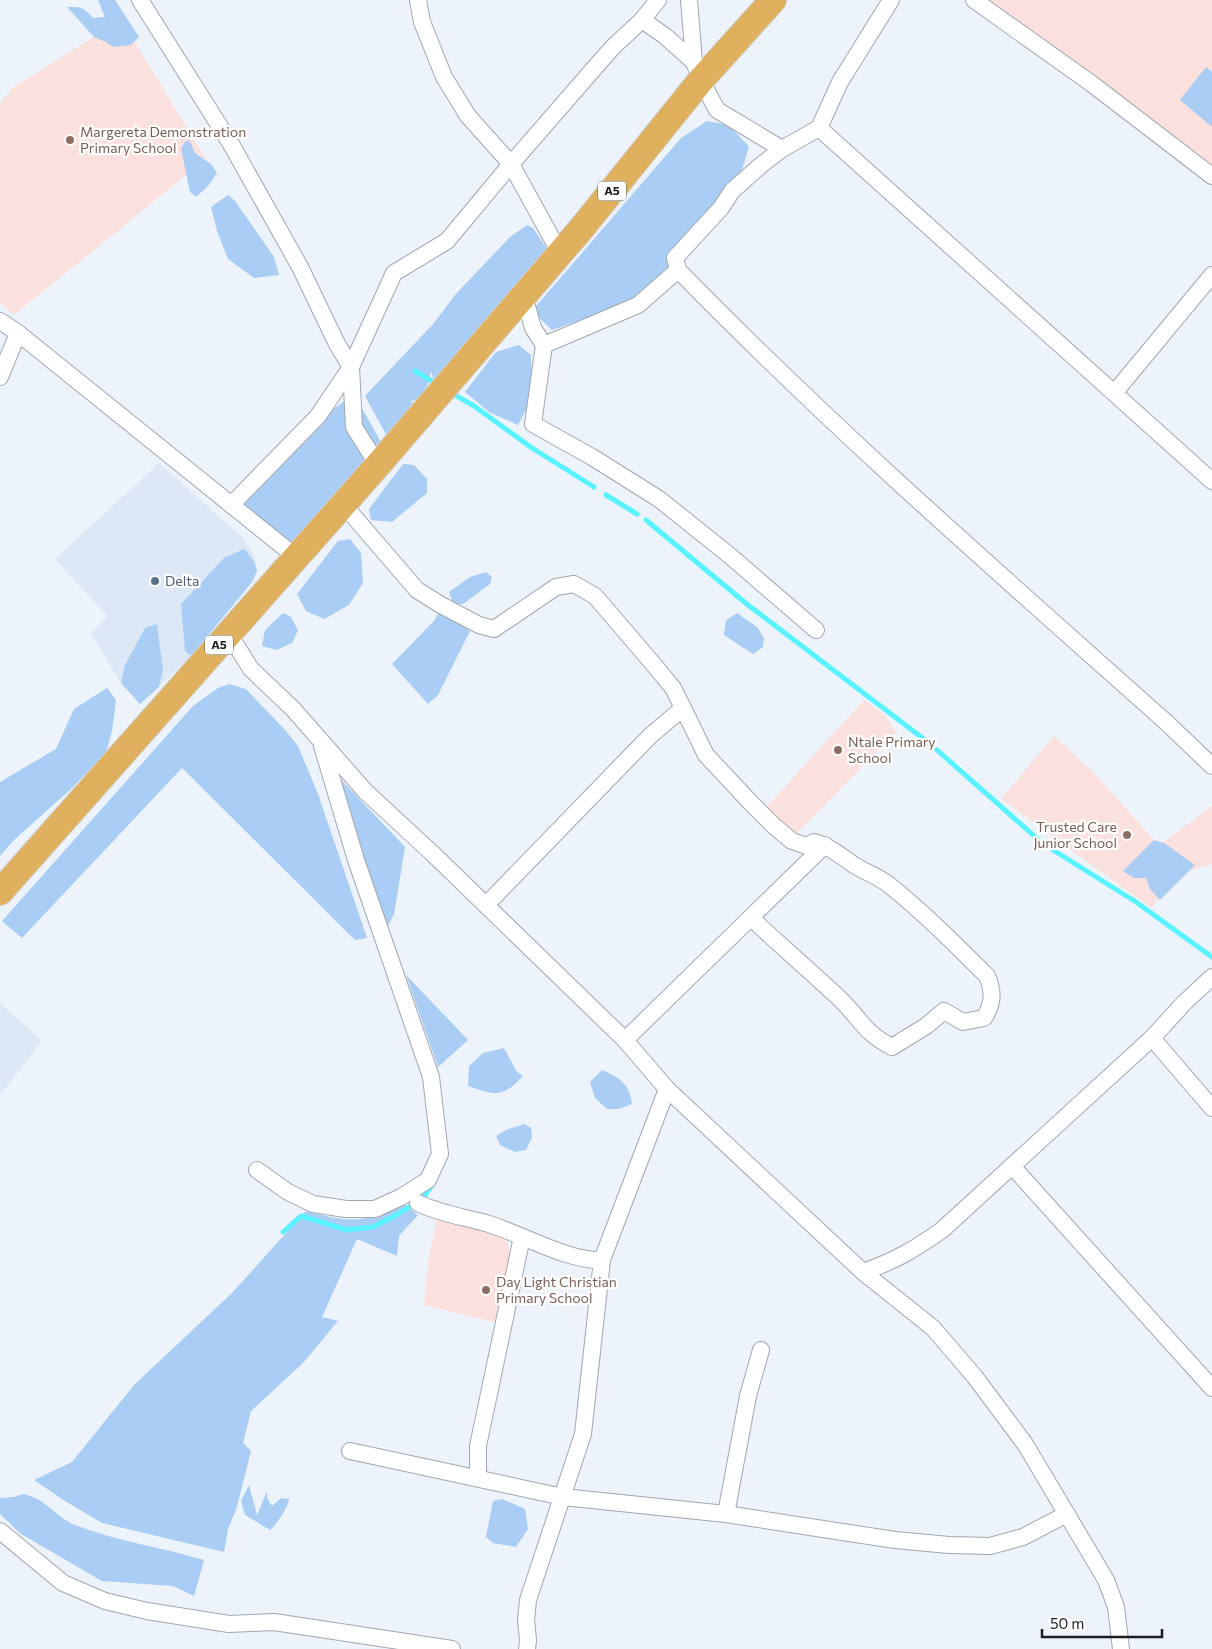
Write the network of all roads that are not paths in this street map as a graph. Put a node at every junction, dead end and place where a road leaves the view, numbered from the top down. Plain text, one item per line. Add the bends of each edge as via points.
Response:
1 (140, 0) edge
2 (418, 0) edge
3 (658, 0) edge
4 (689, 0) edge
5 (773, 0) edge
6 (891, 0) edge
7 (974, 0) edge
8 (642, 20) junction
9 (698, 71) junction
10 (819, 128) junction
11 (782, 149) junction
12 (511, 164) junction
13 (1212, 176) edge
14 (560, 253) junction
15 (678, 270) junction
16 (1212, 275) edge
17 (524, 295) junction
18 (0, 321) edge
19 (18, 333) junction
20 (544, 345) junction
21 (350, 366) junction
22 (0, 377) edge
23 (1114, 392) junction
24 (378, 465) junction
25 (1212, 481) edge
26 (343, 504) junction
27 (231, 505) junction
28 (296, 557) junction
29 (816, 630) dead end
30 (229, 634) junction
31 (683, 708) junction
32 (320, 742) junction
33 (1212, 766) edge
34 (825, 845) junction
35 (0, 892) edge
36 (486, 905) junction
37 (751, 918) junction
38 (1212, 977) edge
39 (1152, 1038) junction
40 (626, 1040) junction
41 (666, 1089) junction
42 (1212, 1108) edge
43 (1012, 1166) junction
44 (257, 1170) dead end
45 (418, 1203) dead end
46 (522, 1236) junction
47 (602, 1260) junction
48 (863, 1272) junction
49 (761, 1350) dead end
50 (1212, 1388) edge
51 (350, 1451) dead end
52 (478, 1478) junction
53 (563, 1497) junction
54 (726, 1514) junction
55 (1066, 1514) junction
56 (0, 1531) edge
57 (452, 1649) edge
58 (527, 1649) edge
59 (1121, 1649) edge

1 - 21 street via 231,144 300,267
2 - 12 street via 422,22 444,77 468,116
3 - 8 street
4 - 9 street
5 - 9 highway, A5 / A5
6 - 10 street via 840,82
7 - 13 street via 1092,84
8 - 9 street via 665,36
8 - 12 street via 613,47
9 - 11 street via 717,110
9 - 14 highway, A5 / A5
10 - 11 street
10 - 23 street
11 - 15 street via 732,191 721,208 675,258
12 - 14 street
12 - 21 street via 447,241 394,273
14 - 17 highway, A5 / A5
15 - 20 street via 638,305
15 - 33 street via 747,341 864,451
16 - 23 street
17 - 20 street via 533,328
17 - 24 highway, A5 / A5
18 - 19 street
19 - 22 street
19 - 27 street
20 - 29 street via 533,424 659,498
21 - 24 street via 354,428
21 - 27 street via 318,416
23 - 25 street
24 - 26 highway, A5 / A5
26 - 28 highway, A5 / A5
26 - 31 street via 417,590 479,625 494,629 556,587 574,584 594,596 673,688
27 - 28 street
28 - 30 highway, A5 / A5
30 - 32 street via 251,669 293,709
30 - 35 highway, A5 / A5
31 - 34 street via 706,755 750,802 792,841 807,846 814,842
31 - 36 street via 650,736
32 - 36 street via 365,791
32 - 44 street via 356,860 431,1077 440,1154 428,1180 375,1209 312,1204
34 - 37 street
34 - 37 street via 886,883 934,923 986,976 991,986 992,1001 984,1018 963,1022 944,1011 892,1047 862,1026 841,1000
36 - 40 street
37 - 40 street
38 - 39 street
39 - 42 street
39 - 43 street
40 - 41 street
41 - 47 street
41 - 48 street
43 - 48 street via 942,1230 907,1254
43 - 50 street
45 - 46 street
46 - 47 street via 590,1261
46 - 52 street via 478,1446
47 - 53 street via 582,1434
48 - 55 street via 933,1328 975,1377 1025,1444
49 - 54 street via 748,1396
51 - 52 street
52 - 53 street
53 - 54 street
53 - 58 street via 528,1600
54 - 55 street via 895,1540 990,1546 1023,1537
55 - 59 street via 1106,1580 1116,1607
56 - 57 street via 63,1583 105,1601 229,1624 274,1622

